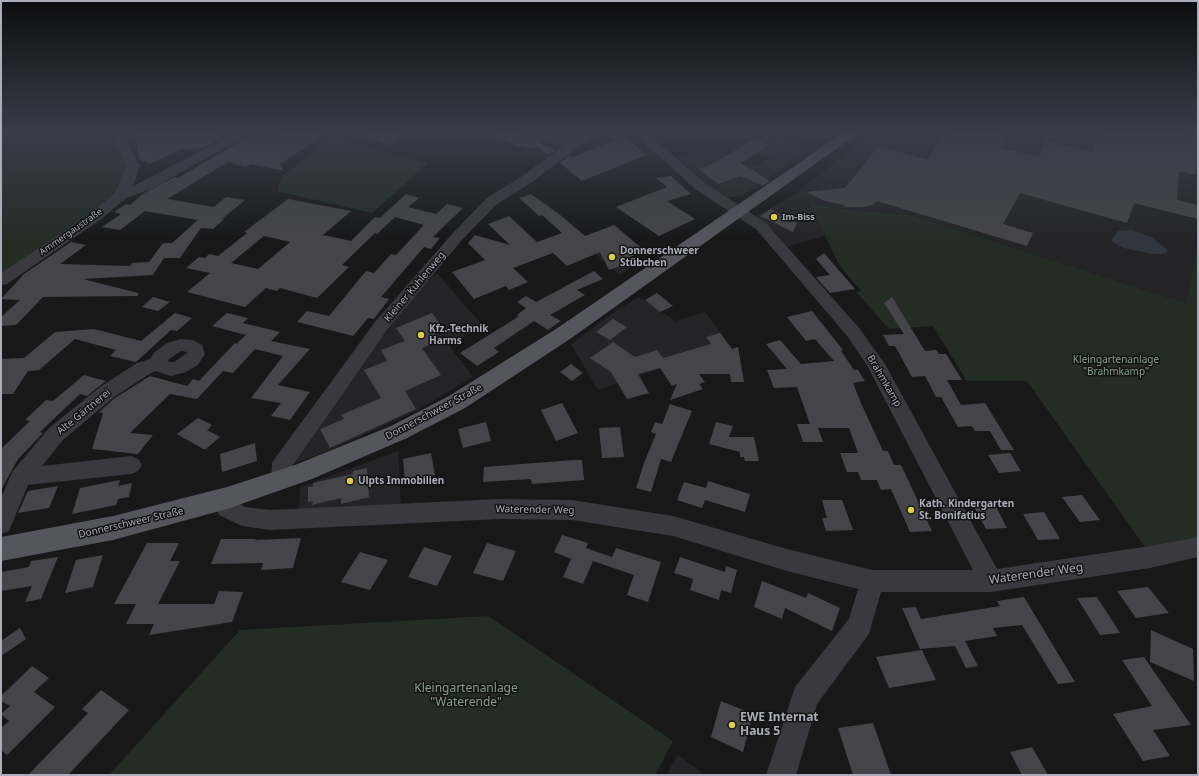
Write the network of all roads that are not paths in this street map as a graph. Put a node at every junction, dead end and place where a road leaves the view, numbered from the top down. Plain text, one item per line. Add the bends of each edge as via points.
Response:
1 (132, 168) edge
2 (179, 168) edge
3 (542, 168) edge
4 (680, 168) edge
5 (800, 168) edge
6 (120, 195) junction
7 (737, 211) junction
8 (1, 280) edge
9 (159, 363) dead end
10 (131, 465) dead end
11 (21, 477) junction
12 (282, 480) junction
13 (227, 498) junction
14 (1, 524) edge
15 (1198, 547) edge
16 (1, 549) edge
17 (990, 580) junction
18 (872, 581) junction
19 (780, 775) edge

1 - 6 street, Ammergaustraße
2 - 6 street via 148,185
3 - 12 street, Kleiner Kuhlenweg via 492,201 457,237 381,326 283,463
4 - 7 street, Brahmkamp via 700,186
5 - 7 main road, Donnerschweer Straße
6 - 8 street, Ammergaustraße via 95,217
7 - 12 main road, Donnerschweer Straße via 563,334 457,402 366,447
7 - 17 street, Brahmkamp via 753,220 771,236 854,333 876,364
9 - 11 street, Alte Gärtnerei via 144,368 107,392 56,434
10 - 11 street
11 - 14 street, Alte Gärtnerei
12 - 13 main road, Donnerschweer Straße
13 - 16 main road, Donnerschweer Straße via 113,528
13 - 18 street, Waterender Weg via 227,508 242,516 270,520 500,509 572,510 673,526 787,560
15 - 17 street, Waterender Weg via 1150,557
17 - 18 street, Waterender Weg
18 - 19 street via 860,625 805,697

